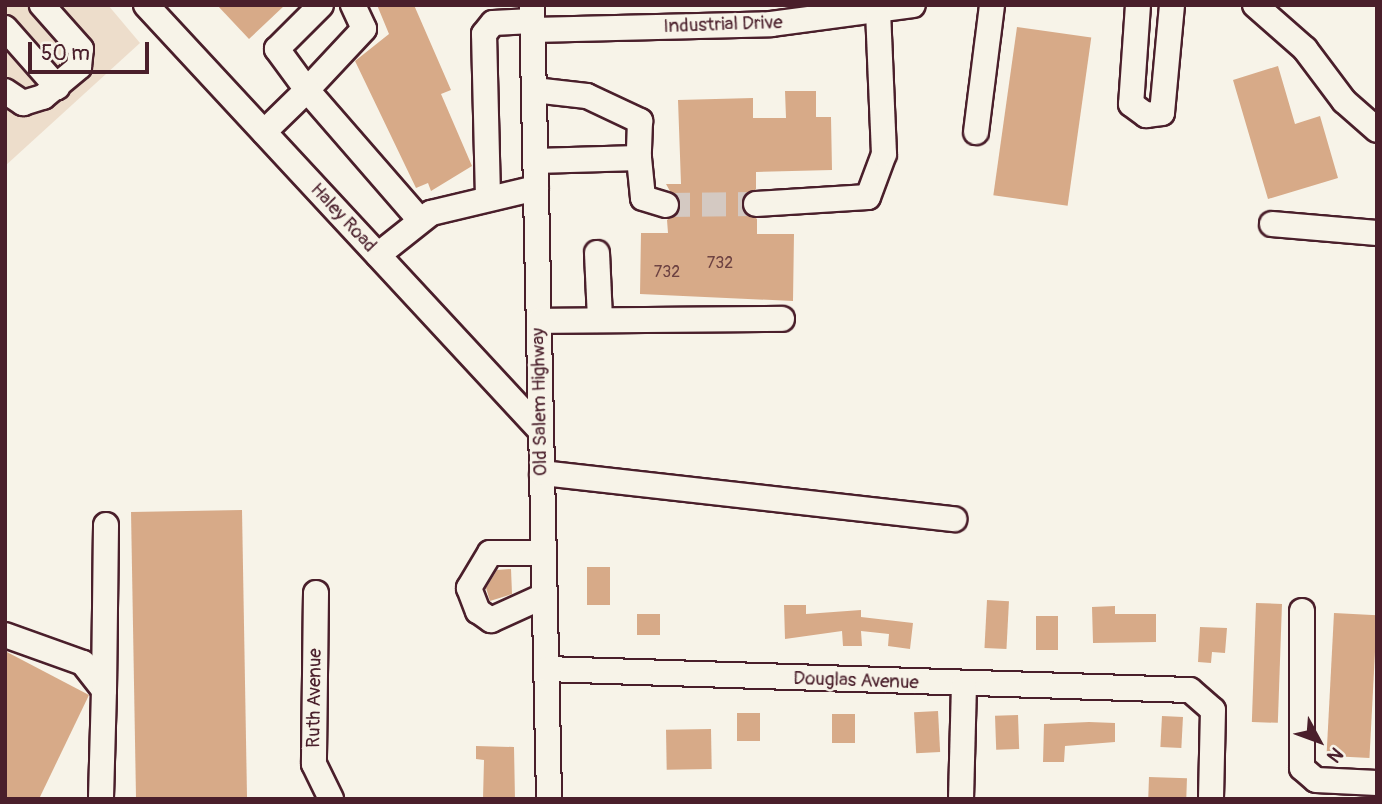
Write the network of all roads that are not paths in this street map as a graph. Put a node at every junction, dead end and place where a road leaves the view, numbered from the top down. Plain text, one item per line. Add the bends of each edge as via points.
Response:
1 (42, 5) edge
2 (321, 5) edge
3 (353, 5) edge
4 (913, 5) edge
5 (992, 5) edge
6 (1138, 5) edge
7 (1171, 5) edge
8 (1255, 5) edge
9 (153, 7) edge
10 (877, 12) junction
11 (805, 13) edge
12 (532, 19) edge
13 (5, 28) edge
14 (57, 87) junction
15 (307, 90) junction
16 (534, 90) junction
17 (5, 91) edge
18 (1377, 130) edge
19 (264, 132) junction
20 (976, 132) dead end
21 (639, 158) junction
22 (535, 161) junction
23 (536, 188) junction
24 (488, 197) junction
25 (756, 204) tunnel mouth
26 (666, 205) tunnel mouth
27 (420, 220) junction
28 (1272, 224) dead end
29 (1377, 233) edge
30 (597, 253) dead end
31 (378, 256) junction
32 (782, 319) dead end
33 (600, 320) junction
34 (539, 321) junction
35 (541, 431) junction
36 (542, 472) junction
37 (954, 519) dead end
38 (106, 525) dead end
39 (544, 552) junction
40 (316, 593) dead end
41 (544, 596) junction
42 (1302, 611) dead end
43 (5, 635) edge
44 (546, 669) junction
45 (964, 685) junction
46 (104, 690) junction
47 (1377, 783) edge
48 (101, 799) edge
49 (331, 799) edge
50 (548, 799) edge
51 (961, 799) edge
52 (1211, 799) edge

1 - 14 street via 81,49 79,67
2 - 15 street via 277,49
3 - 15 street via 364,29
4 - 10 street, Industrial Drive
5 - 20 street
6 - 7 street via 1131,104 1146,115 1163,113
8 - 18 street via 1305,49 1344,101
9 - 19 street, Haley Road
10 - 11 street, Industrial Drive
10 - 25 street via 884,154 868,197
11 - 12 street, Industrial Drive
12 - 16 street, Old Salem Highway
12 - 24 street, Industrial Drive via 493,23 484,34
13 - 14 street
14 - 17 street via 23,103
15 - 19 street
15 - 27 street
16 - 21 street via 587,96 640,121
16 - 22 street, Old Salem Highway
19 - 31 street, Haley Road
21 - 22 street
21 - 26 street via 643,198
22 - 23 street, Old Salem Highway
23 - 24 street
23 - 34 street, Old Salem Highway
24 - 27 street
27 - 31 street
28 - 29 street
30 - 33 street
31 - 35 street, Haley Road
32 - 33 street
33 - 34 street
34 - 35 street, Old Salem Highway
35 - 36 street, Old Salem Highway
36 - 37 street
36 - 39 street, Old Salem Highway
38 - 46 street
39 - 41 street, Old Salem Highway
39 - 41 street via 490,553 469,588 478,611 491,621
40 - 49 street, Ruth Avenue via 314,764
41 - 44 street, Old Salem Highway
42 - 47 street via 1302,768 1316,780
43 - 46 street via 83,663
44 - 45 street, Douglas Avenue
44 - 50 street, Old Salem Highway
45 - 51 street
45 - 52 street, Douglas Avenue via 1190,690 1213,710
46 - 48 street

